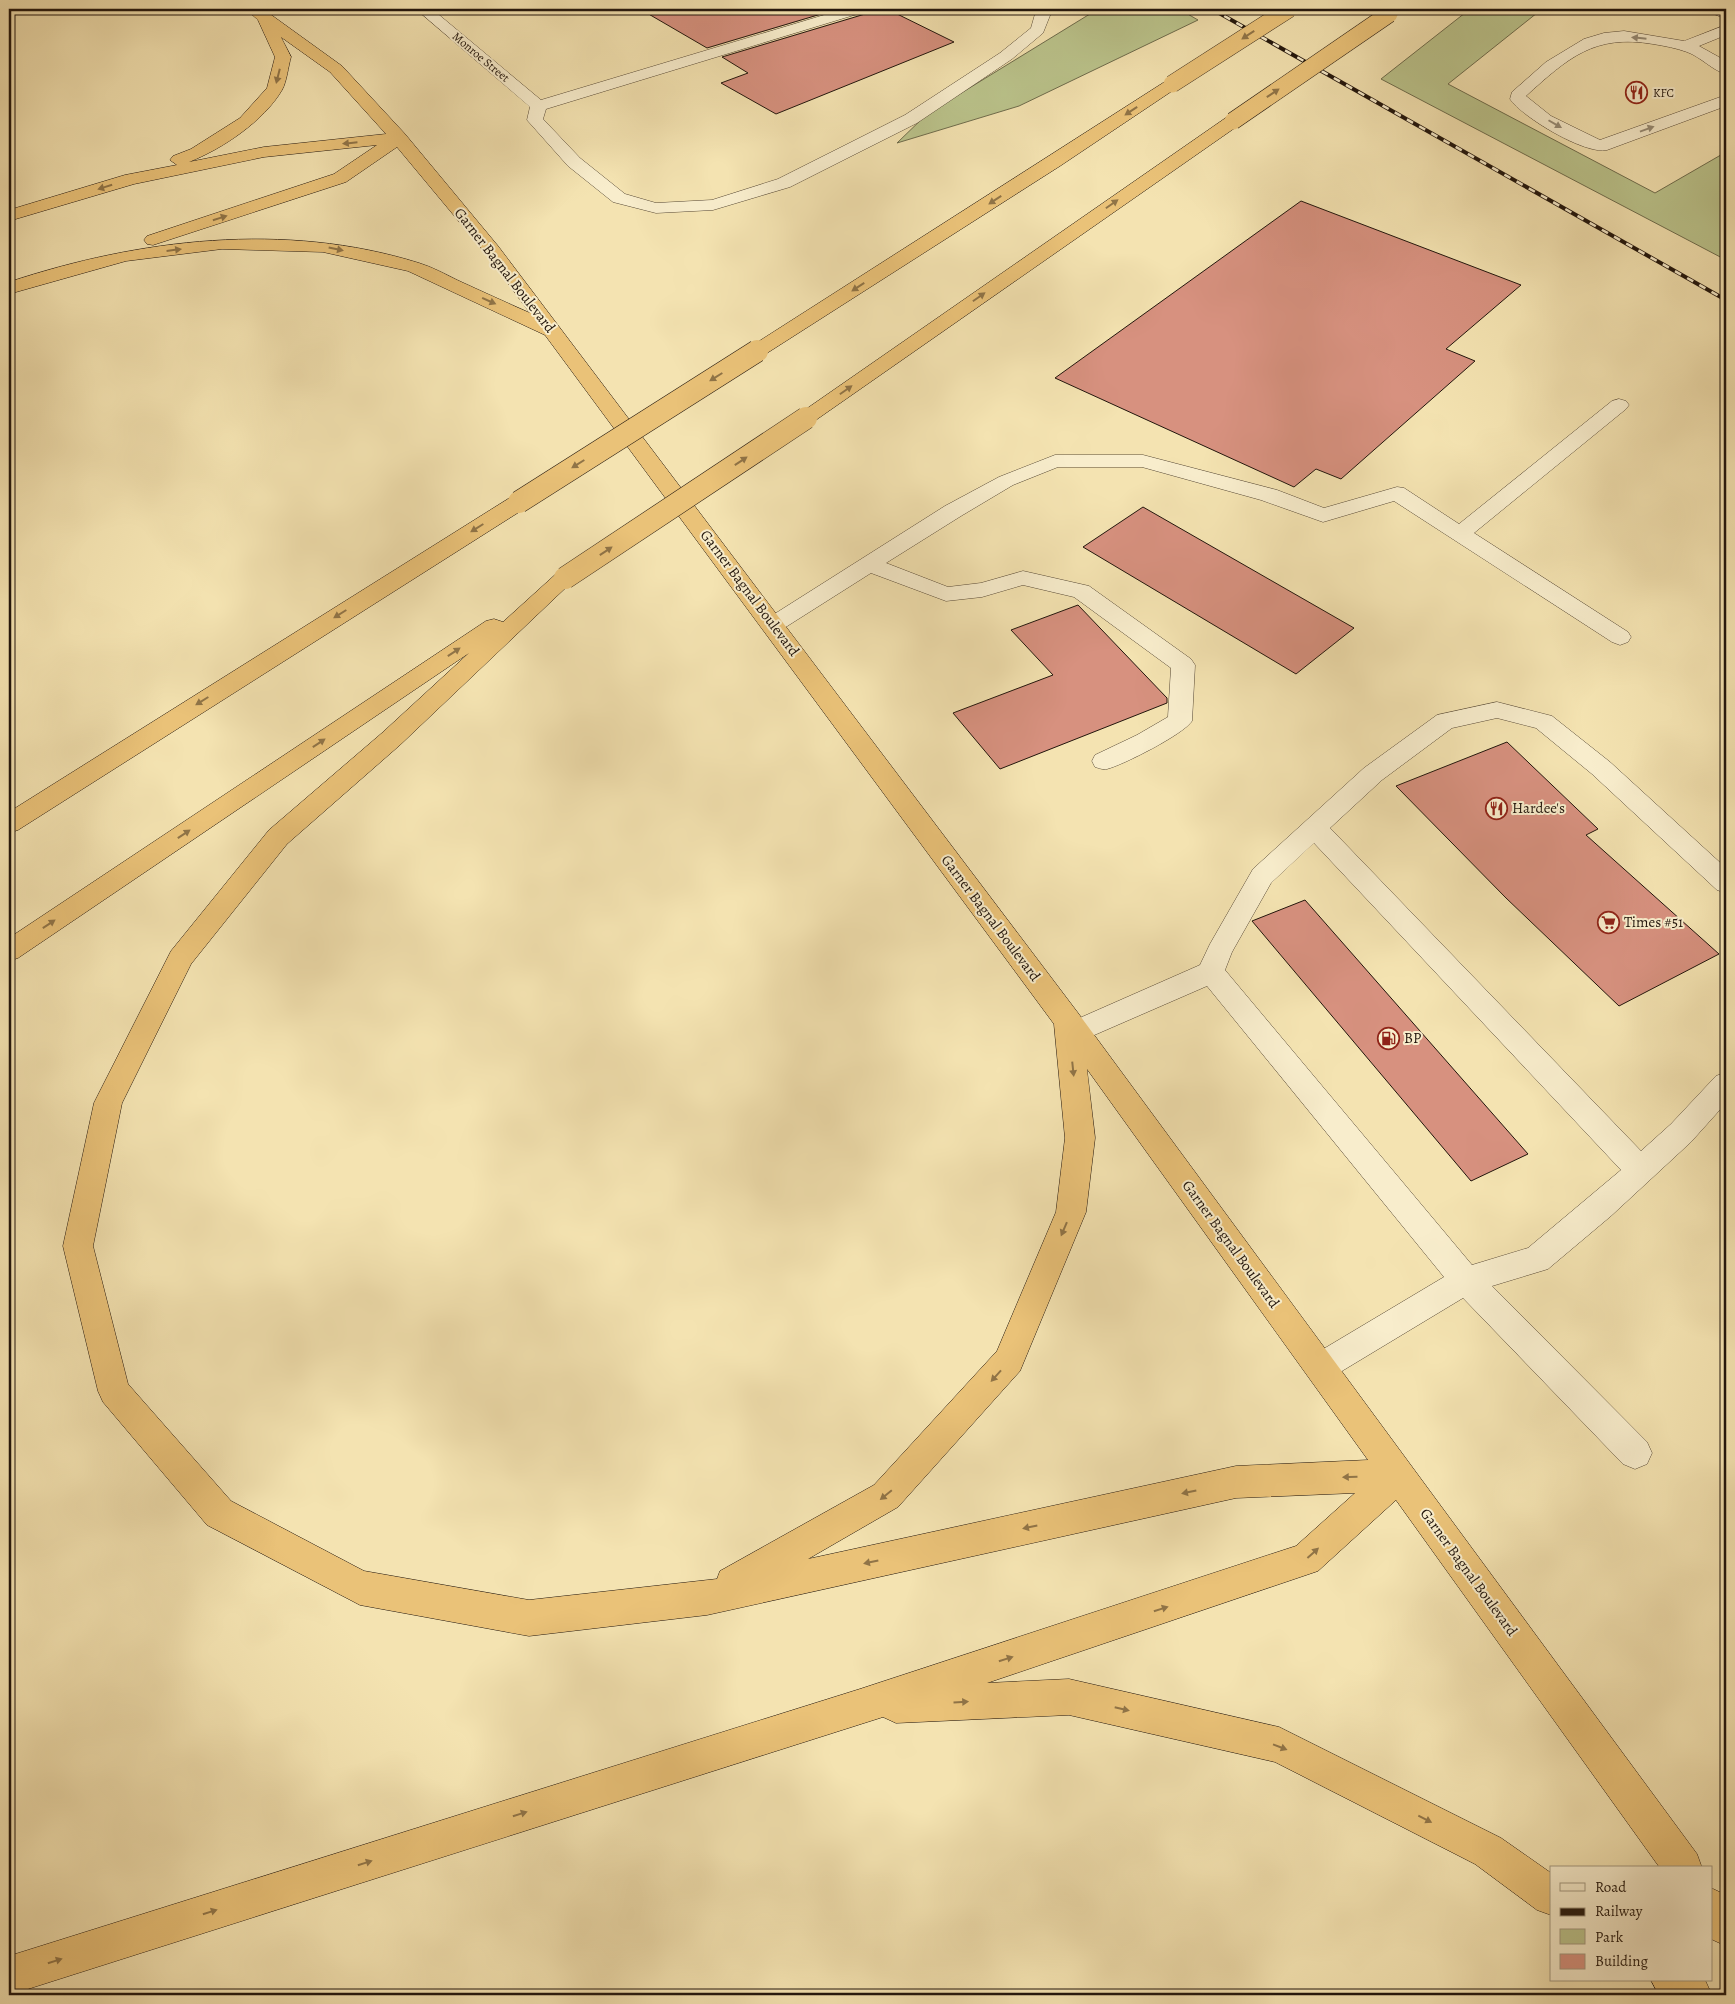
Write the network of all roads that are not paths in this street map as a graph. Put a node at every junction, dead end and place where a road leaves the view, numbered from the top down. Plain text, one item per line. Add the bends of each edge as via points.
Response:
1 (423, 9) edge
2 (859, 9) edge
3 (1037, 9) edge
4 (1289, 9) edge
5 (1714, 9) edge
6 (1393, 11) edge
7 (258, 12) edge
8 (1726, 14) edge
9 (1726, 30) edge
10 (1687, 45) junction
11 (1726, 70) edge
12 (1726, 100) edge
13 (538, 106) junction
14 (399, 138) junction
15 (131, 179) junction
16 (9, 216) edge
17 (41, 278) junction
18 (9, 288) edge
19 (555, 332) junction
20 (1619, 405) dead end
21 (1460, 534) junction
22 (870, 565) junction
23 (566, 578) junction
24 (773, 625) junction
25 (1620, 637) dead end
26 (117, 755) junction
27 (1104, 761) dead end
28 (9, 804) edge
29 (9, 824) edge
30 (1315, 828) junction
31 (1726, 883) edge
32 (9, 952) edge
33 (1211, 972) junction
34 (1072, 1026) junction
35 (1726, 1084) edge
36 (1640, 1170) junction
37 (1466, 1280) junction
38 (1320, 1367) junction
39 (1635, 1453) dead end
40 (1399, 1475) junction
41 (707, 1598) junction
42 (860, 1707) junction
43 (1682, 1866) edge
44 (1550, 1895) edge
45 (1712, 1908) edge
46 (1726, 1928) edge
47 (9, 1976) edge
48 (1673, 1982) edge
49 (1692, 1995) edge

1 - 13 street, Monroe Street
2 - 13 street
3 - 13 street via 1043,13 1038,30 1006,56 911,119 784,183 713,205 656,208 619,198 574,162 535,120
4 -> 26 highway, bridge via 757,352
5 - 8 street
23 -> 6 highway, bridge via 806,418
7 - 14 highway, Garner Bagnal Boulevard via 336,69
7 -> 15 highway via 283,57 275,89 246,122 196,153
9 - 10 street
10 - 11 street via 1712,56
10 -> 12 street via 1619,36 1593,42 1545,70 1518,95 1518,99 1524,106 1575,136 1601,146
14 -> 15 highway via 264,152
17 -> 14 highway via 340,178
14 - 19 highway, Garner Bagnal Boulevard
15 -> 16 highway
17 - 18 highway
17 -> 19 highway via 125,256 222,244 323,247 414,267
19 - 24 highway, Garner Bagnal Boulevard
20 - 21 street
21 - 22 street via 1396,493 1323,515 1270,495 1143,461 1056,461 1006,481
21 - 25 street
22 - 24 street
22 - 27 street via 946,594 982,590 1023,578 1081,591 1183,665 1180,721
32 -> 23 highway
23 - 41 highway via 391,739 278,837 181,958 108,1104 78,1246 114,1391 219,1514 360,1588 529,1618
24 - 34 highway, Garner Bagnal Boulevard
26 - 28 highway
26 - 29 highway
30 - 31 street via 1373,774 1445,721 1497,710 1544,722 1601,768
30 - 33 street via 1262,876 1219,951
30 - 36 street
33 - 34 street
33 - 37 street
34 - 38 highway, Garner Bagnal Boulevard
34 -> 41 highway via 1080,1138 1071,1212 1009,1361 886,1496
35 - 36 street via 1681,1133
36 - 37 street via 1537,1259
37 - 38 street
37 - 39 street
38 - 40 highway, Garner Bagnal Boulevard
40 -> 41 highway via 1236,1482
42 -> 40 highway via 1306,1559
40 - 43 highway, Garner Bagnal Boulevard
42 -> 44 highway via 1069,1697 1280,1745 1488,1851
47 -> 42 highway
45 - 46 highway
48 - 49 highway

